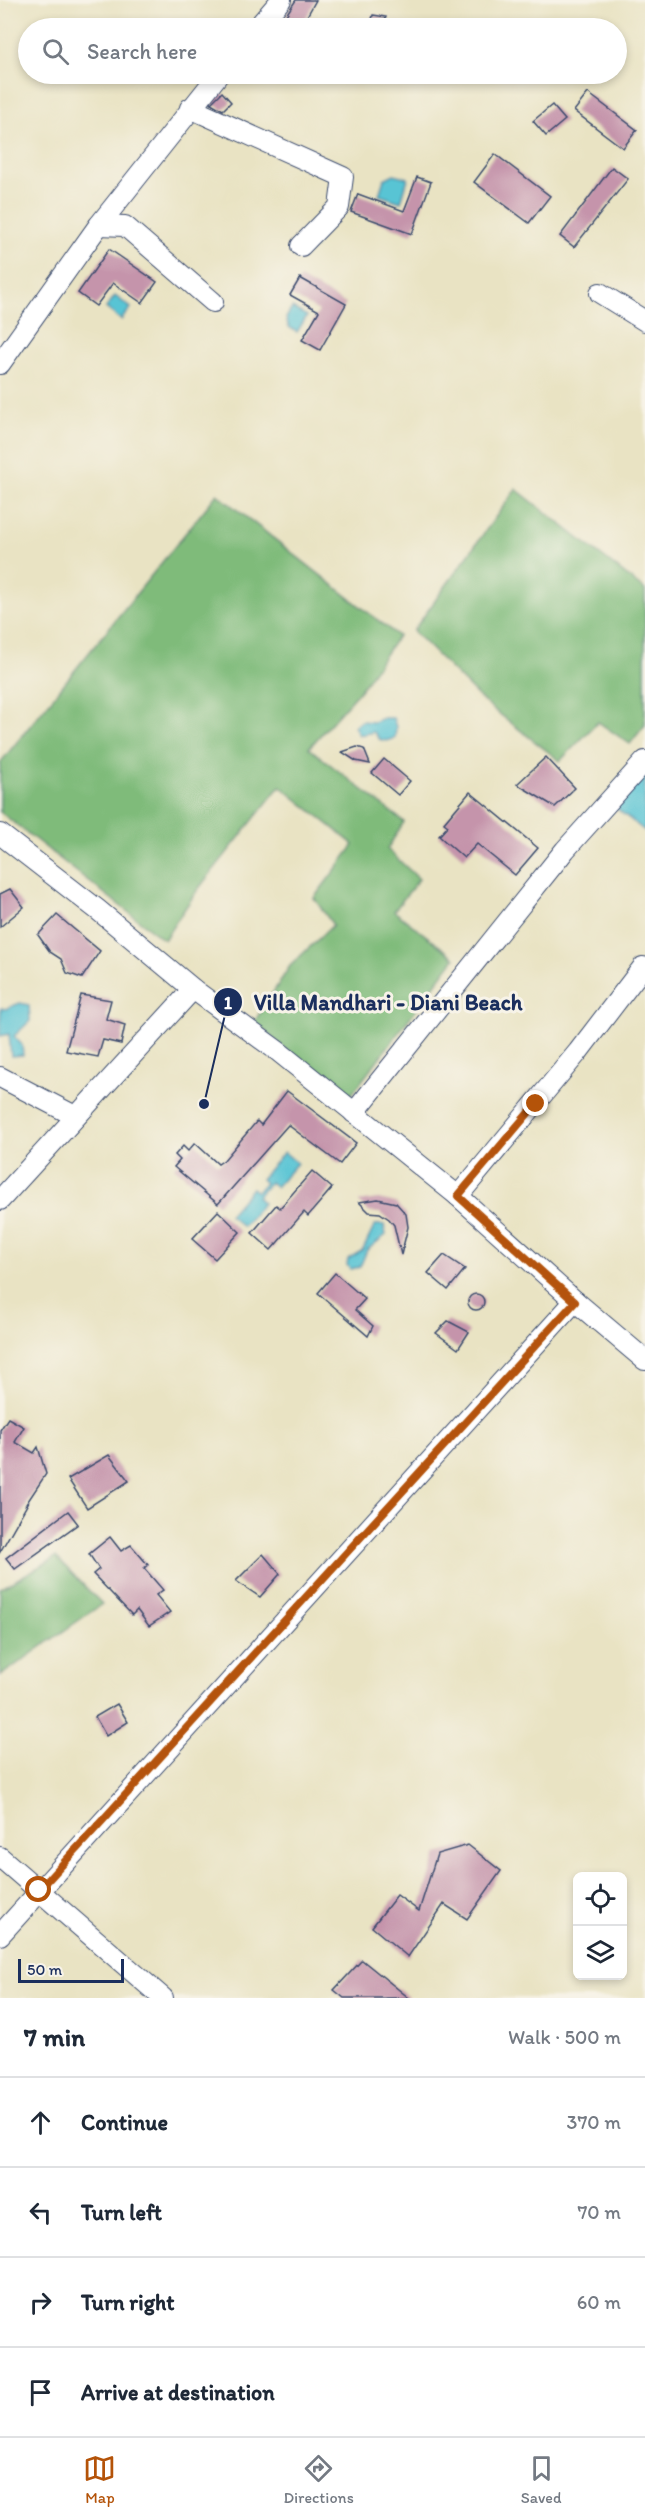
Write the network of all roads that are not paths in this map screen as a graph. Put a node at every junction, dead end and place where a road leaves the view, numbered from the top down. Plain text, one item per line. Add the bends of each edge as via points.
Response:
1 (281, 0) edge
2 (266, 18) edge
3 (210, 84) edge
4 (190, 108) junction
5 (99, 225) junction
6 (301, 246) dead end
7 (600, 293) dead end
8 (213, 302) dead end
9 (645, 321) edge
10 (0, 364) edge
11 (645, 761) edge
12 (0, 834) edge
13 (643, 967) dead end
14 (193, 989) junction
15 (0, 1077) edge
16 (354, 1113) junction
17 (75, 1116) junction
18 (458, 1196) junction
19 (0, 1200) edge
20 (575, 1302) junction
21 (645, 1360) edge
22 (0, 1857) edge
23 (39, 1890) junction
24 (0, 1935) edge
25 (163, 1998) edge

1 - 2 street
3 - 4 street
4 - 5 street
4 - 6 street via 343,177 339,207
5 - 8 street via 125,226
5 - 10 street
7 - 9 street
11 - 16 street via 565,850
12 - 14 street
13 - 18 street
14 - 16 street
14 - 17 street
15 - 17 street
16 - 18 street
17 - 19 street
18 - 20 street
20 - 21 street
20 - 23 street
22 - 23 street
23 - 24 street
23 - 25 street

